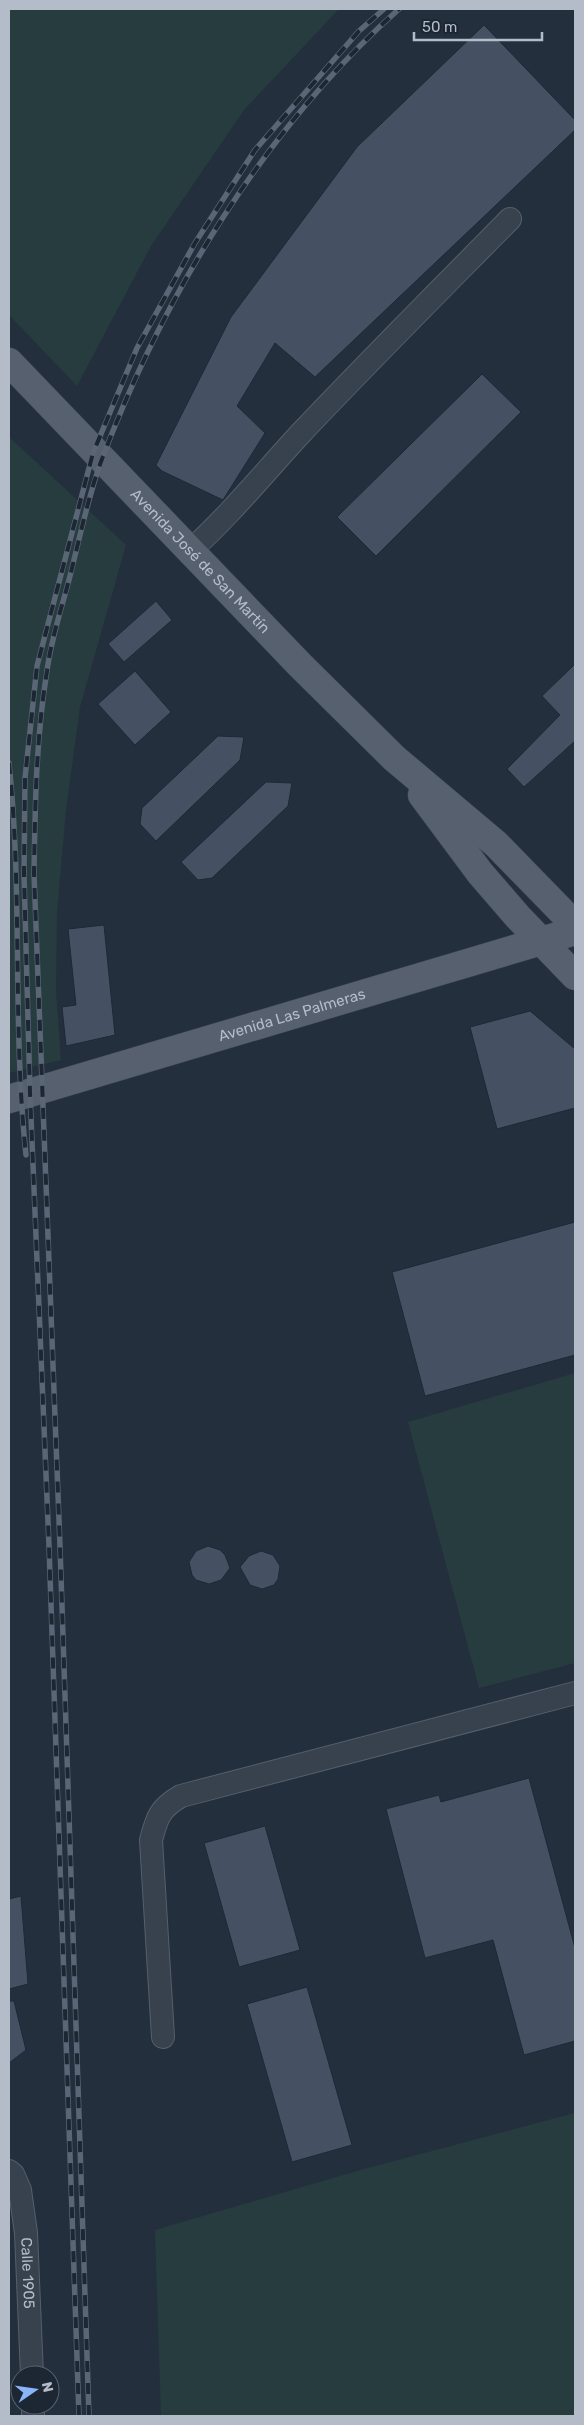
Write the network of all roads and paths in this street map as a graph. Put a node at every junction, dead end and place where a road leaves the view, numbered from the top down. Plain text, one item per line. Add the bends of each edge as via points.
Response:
1 (510, 219) dead end
2 (9, 362) edge
3 (190, 552) junction
4 (394, 758) junction
5 (575, 925) edge
6 (575, 930) edge
7 (543, 942) junction
8 (575, 976) edge
9 (9, 1099) edge
10 (575, 1693) edge
11 (163, 2037) dead end
12 (11, 2173) edge
13 (32, 2365) edge

1 - 3 lane via 389,340 219,526
2 - 3 main road, Avenida José de San Martín
3 - 4 main road, Avenida José de San Martín
4 - 5 main road, Avenida José de San Martín via 496,844
4 - 7 main road, Avenida José de San Martín via 480,874
6 - 7 main road, Avenida Las Palmeras
7 - 8 main road, Avenida José de San Martín
7 - 9 main road, Avenida Las Palmeras
10 - 11 lane via 181,1796 167,1804 157,1818 151,1840
12 - 13 lane, Calle 1905 via 20,2190 26,2233

